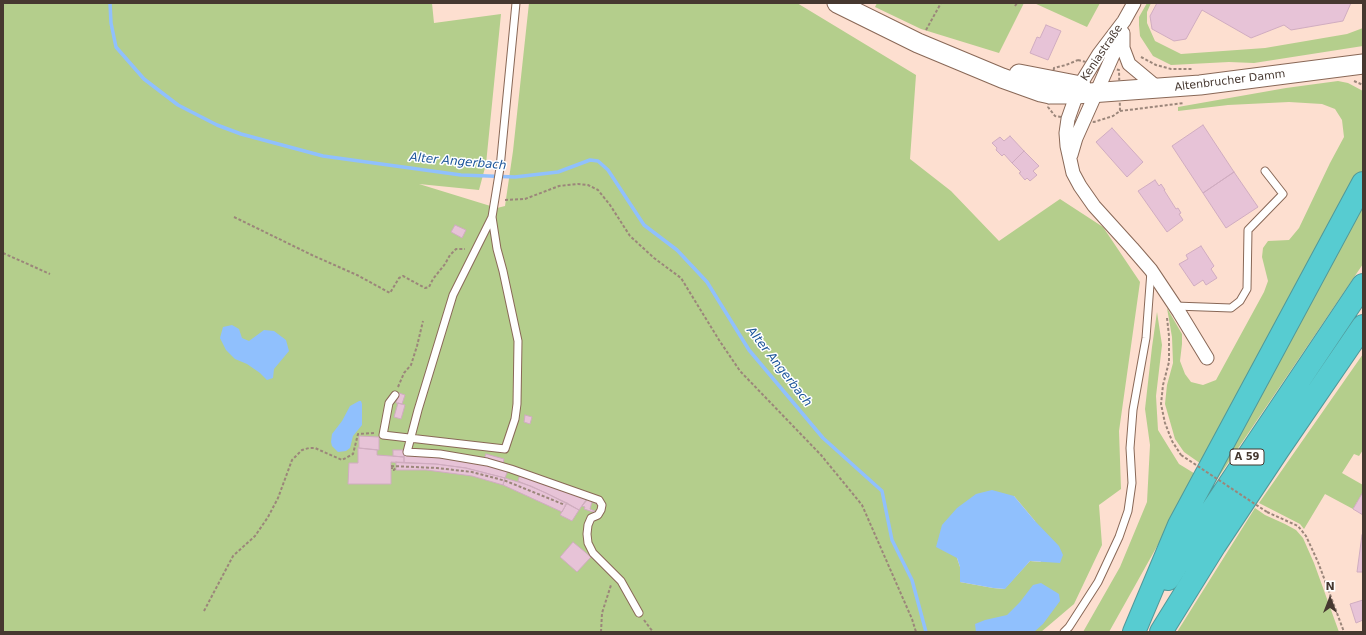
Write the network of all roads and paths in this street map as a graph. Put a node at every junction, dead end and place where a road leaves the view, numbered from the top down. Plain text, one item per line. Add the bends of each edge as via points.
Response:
1 (516, 3) edge
2 (837, 3) edge
3 (941, 3) edge
4 (1017, 3) edge
5 (1134, 3) edge
6 (1015, 6) dead end
7 (1124, 22) junction
8 (918, 43) junction
9 (1363, 64) edge
10 (1158, 89) junction
11 (1084, 90) junction
12 (1070, 162) junction
13 (1265, 171) dead end
14 (1363, 182) edge
15 (496, 196) junction
16 (234, 217) dead end
17 (492, 217) junction
18 (456, 249) dead end
19 (3, 253) edge
20 (1151, 270) junction
21 (50, 274) dead end
22 (1363, 285) edge
23 (1171, 311) junction
24 (423, 322) dead end
25 (1363, 326) edge
26 (1207, 358) dead end
27 (395, 395) joint
28 (384, 435) junction
29 (410, 438) junction
30 (393, 466) dead end
31 (565, 505) dead end
32 (613, 572) junction
33 (204, 611) dead end
34 (639, 613) joint
35 (601, 632) edge
36 (653, 632) edge
37 (916, 632) edge
38 (1064, 632) edge
39 (1135, 632) edge
40 (1161, 632) edge
41 (1344, 632) edge

1 - 15 lane
2 - 8 main road, Altenbrucher Damm
3 - 8 path
4 - 6 path
5 - 7 street, Keniastraße
7 - 10 street, Keniastraße via 1123,48 1129,64
7 - 11 street, Keniastraße via 1099,54
7 - 11 street, Keniastraße via 1113,55
8 - 11 main road, Altenbrucher Damm via 1041,92 1050,94
9 - 10 main road, Altenbrucher Damm
10 - 11 main road, Altenbrucher Damm
11 - 12 street
11 - 12 street via 1068,119 1066,132
12 - 20 street via 1080,186 1094,206
13 - 23 lane via 1284,194 1248,230 1247,289 1240,301 1230,308
14 - 39 highway via 1179,525
15 - 17 lane
15 - 37 path via 505,200 525,199 559,186 578,184 598,190 630,236 681,278 740,372 821,455 862,505
16 - 18 path via 390,293 403,276 426,288 429,287
17 - 29 lane via 454,295
17 - 29 lane via 496,249 518,341 517,404 511,434 505,448
19 - 21 path
20 - 23 street
20 - 38 lane via 1146,338 1133,410 1130,448 1132,483 1128,511 1098,582
22 - 39 highway, A 59 via 1202,525
23 - 26 street
23 - 41 path, bridge via 1169,362 1161,404 1172,441 1182,455 1267,512 1298,526 1306,536 1318,562
24 - 27 path via 411,365 404,373
25 - 40 highway, A 59 via 1215,545
27 - 28 lane via 390,403
28 - 29 lane
28 - 33 path via 358,434 353,454 342,460 315,448 302,450 292,460 268,517 255,536 233,556
29 - 32 lane via 406,452 440,454 487,462 599,500 602,510 591,518 588,525 588,543 593,552
30 - 31 path via 472,472 503,480
32 - 34 lane
32 - 35 path via 602,613
34 - 36 path

